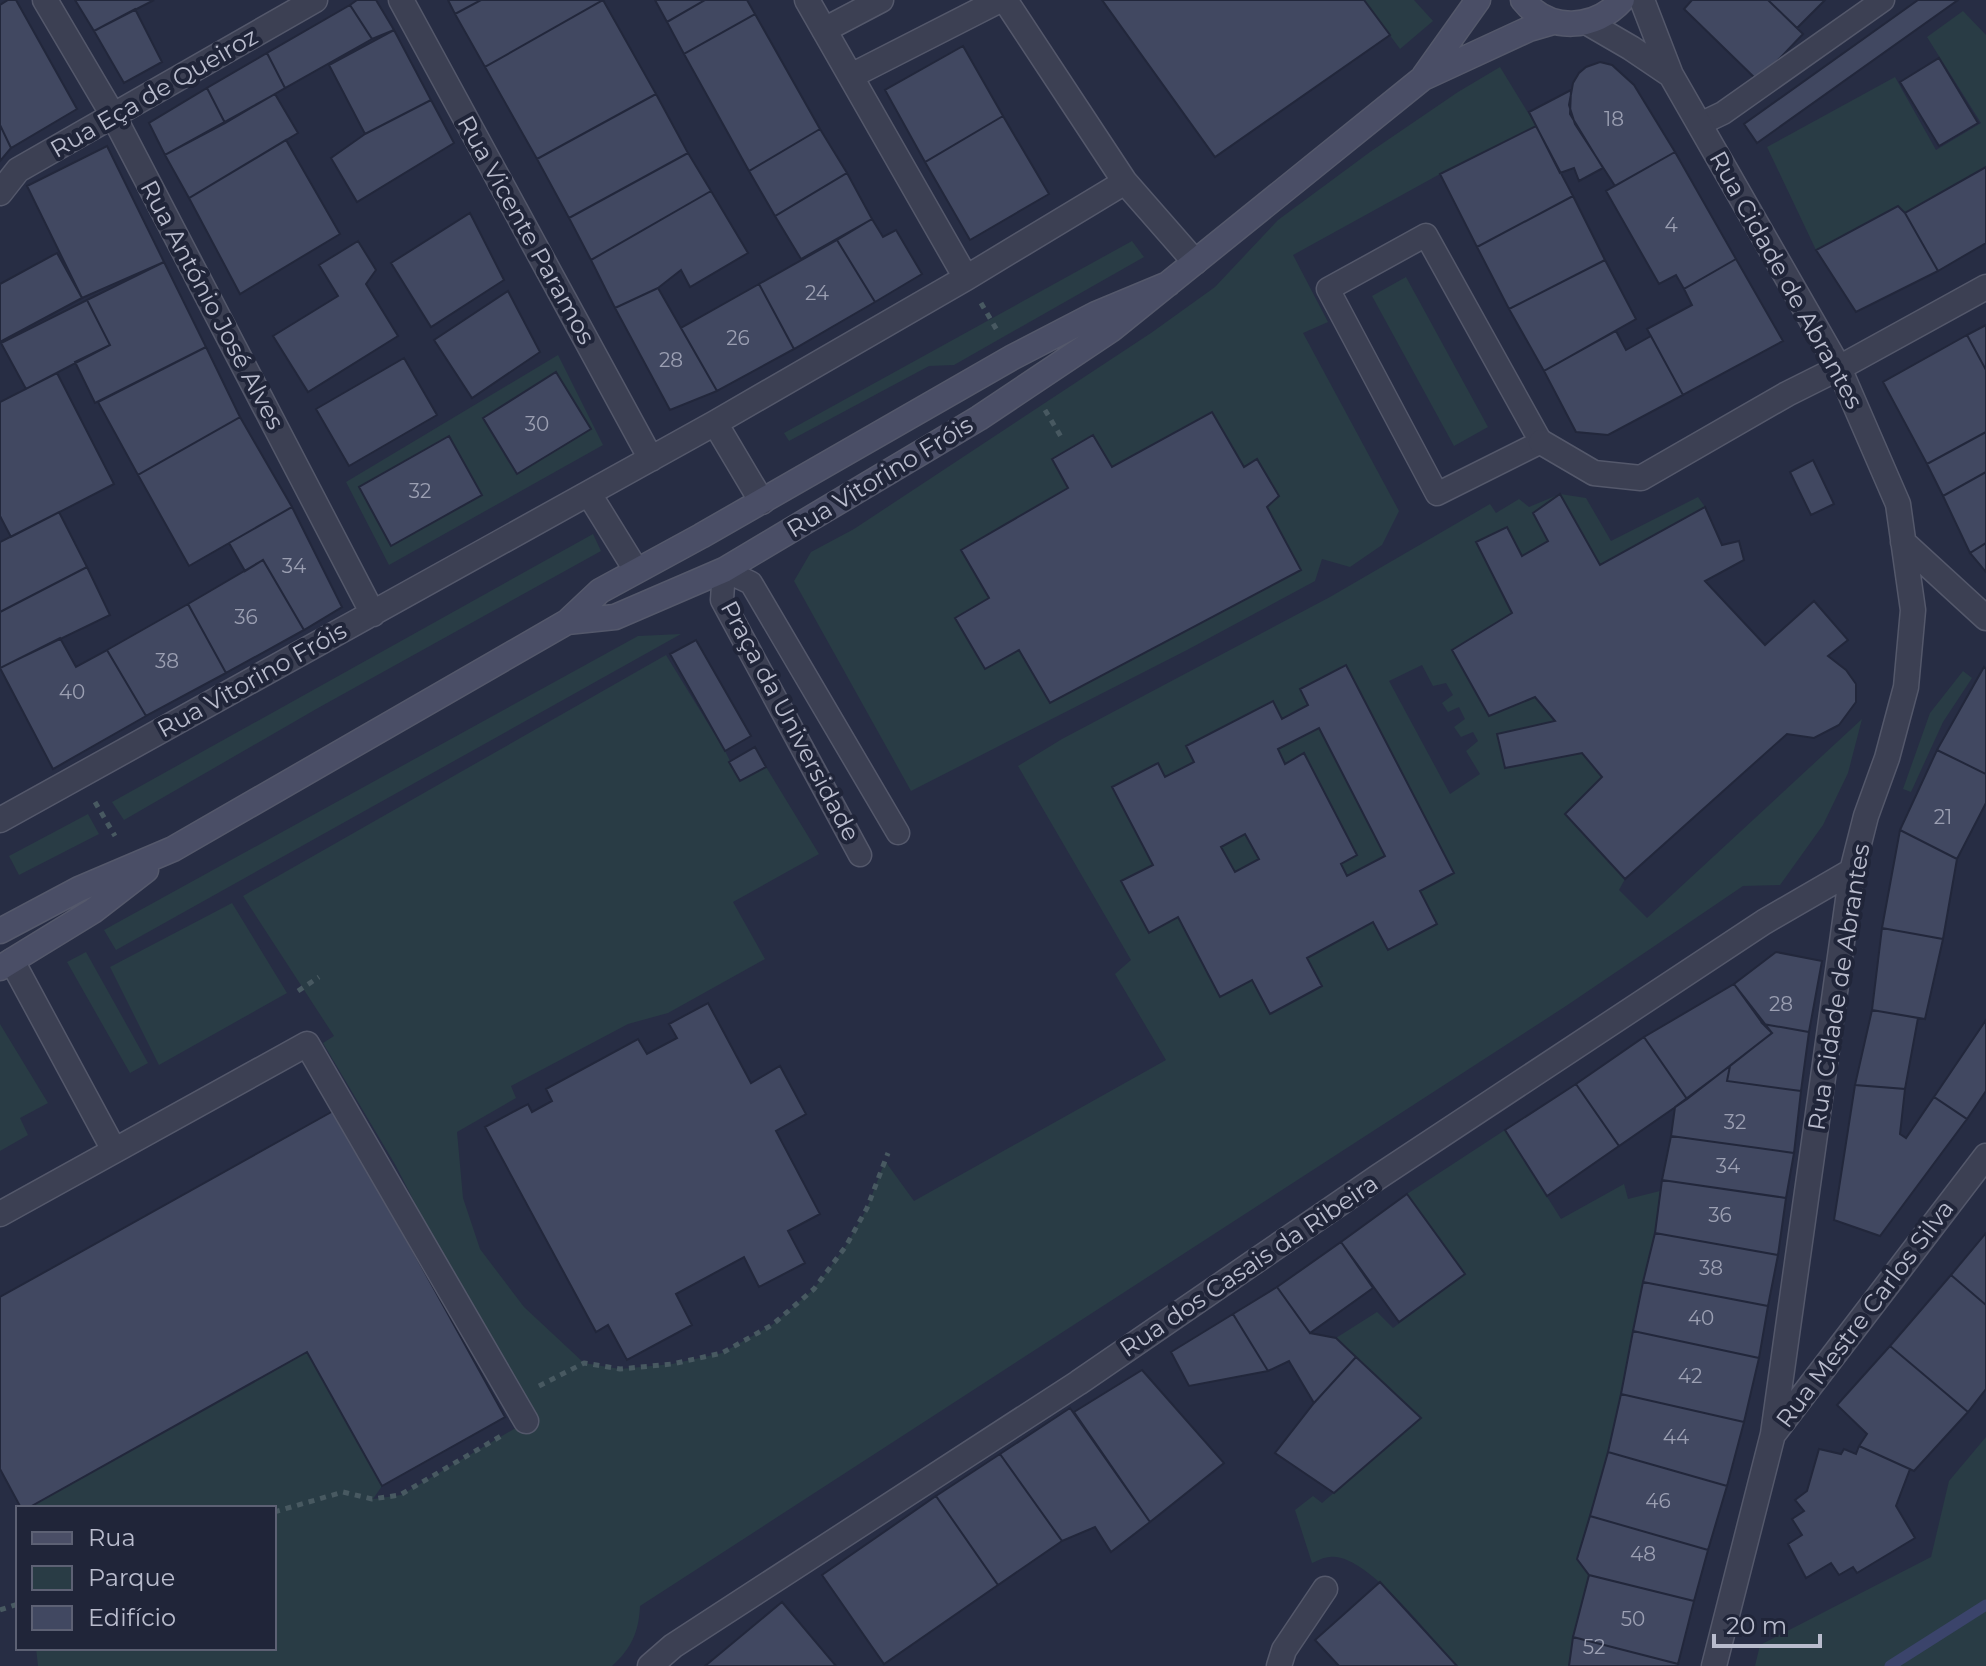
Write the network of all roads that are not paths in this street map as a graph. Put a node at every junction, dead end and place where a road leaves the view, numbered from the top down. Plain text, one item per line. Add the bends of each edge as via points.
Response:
1 (45, 0) edge
2 (315, 0) edge
3 (401, 0) edge
4 (807, 0) edge
5 (881, 0) edge
6 (1003, 0) edge
7 (1478, 0) edge
8 (1523, 0) edge
9 (1622, 0) edge
10 (1642, 0) edge
11 (1883, 0) edge
12 (1553, 22) junction
13 (1588, 23) junction
14 (824, 30) junction
15 (1671, 75) junction
16 (851, 76) junction
17 (1423, 78) junction
18 (114, 117) junction
19 (1700, 124) junction
20 (1125, 182) junction
21 (0, 193) edge
22 (1195, 262) junction
23 (1168, 284) junction
24 (1986, 287) edge
25 (972, 288) junction
26 (1839, 368) junction
27 (715, 423) junction
28 (1541, 442) junction
29 (651, 459) junction
30 (589, 494) junction
31 (762, 502) junction
32 (701, 536) junction
33 (1903, 542) junction
34 (636, 570) junction
35 (724, 570) junction
36 (373, 614) junction
37 (1986, 618) edge
38 (567, 622) junction
39 (0, 820) edge
40 (898, 833) dead end
41 (173, 849) junction
42 (860, 855) dead end
43 (1852, 871) junction
44 (0, 931) edge
45 (4, 957) edge
46 (114, 1150) junction
47 (1986, 1156) edge
48 (0, 1214) edge
49 (526, 1421) road end
50 (1773, 1434) junction
51 (1325, 1589) dead end
52 (652, 1666) edge
53 (1279, 1666) edge
54 (1714, 1666) edge

1 - 18 street, Rua António José Alves
2 - 18 street, Rua Eça de Queiroz
3 - 29 street, Rua Vicente Paramos
4 - 14 street
5 - 14 street
6 - 16 street
6 - 20 street
7 - 17 main road, Rua Vitorino Fróis
8 - 12 main road
9 - 13 main road
10 - 15 street, Rua Cidade de Abrantes
11 - 19 lane
12 - 13 main road, Rua Vitorino Fróis
12 - 17 main road, Rua Vitorino Fróis
13 - 15 street
14 - 16 street
15 - 19 street, Rua Cidade de Abrantes
16 - 25 street
17 - 22 main road, Rua Vitorino Fróis
18 - 21 street, Rua Eça de Queiroz via 18,170
18 - 36 street, Rua António José Alves
19 - 26 street, Rua Cidade de Abrantes
20 - 22 street
20 - 25 street, Rua Vitorino Fróis
22 - 23 main road, Rua Vitorino Fróis
23 - 31 main road, Rua Vitorino Fróis via 1013,357
23 - 35 main road, Rua Vitorino Fróis via 1112,329 979,418
24 - 26 street
25 - 27 street, Rua Vitorino Fróis
26 - 28 street via 1641,478 1594,473
26 - 33 street, Rua Cidade de Abrantes via 1898,504
27 - 29 street, Rua Vitorino Fróis
27 - 31 street, Rua Vitorino Fróis
28 - 28 lane via 1426,235 1328,289 1437,494
29 - 30 street, Rua Vitorino Fróis
30 - 34 street
30 - 36 street, Rua Vitorino Fróis
31 - 32 main road, Rua Vitorino Fróis
32 - 34 main road, Rua Vitorino Fróis
32 - 35 main road
33 - 37 street
33 - 43 street, Rua Cidade de Abrantes via 1913,610 1906,687
34 - 38 main road, Rua Vitorino Fróis via 600,591
35 - 38 main road, Rua Vitorino Fróis via 615,617
35 - 40 lane, Praça da Universidade via 751,583
35 - 42 lane, Praça da Universidade via 722,600
36 - 39 street, Rua Vitorino Fróis
38 - 41 main road, Rua Vitorino Fróis
41 - 44 main road, Rua Vitorino Fróis via 79,889
41 - 45 main road, Rua Vitorino Fróis via 93,911
43 - 50 street, Rua Cidade de Abrantes
43 - 52 street, Rua dos Casais da Ribeira via 1764,922 1431,1142 1078,1383 673,1646
45 - 46 street
46 - 48 street
46 - 49 street via 307,1044
47 - 50 street, Rua Mestre Carlos Silva
50 - 54 street, Rua Cidade de Abrantes
51 - 53 street

